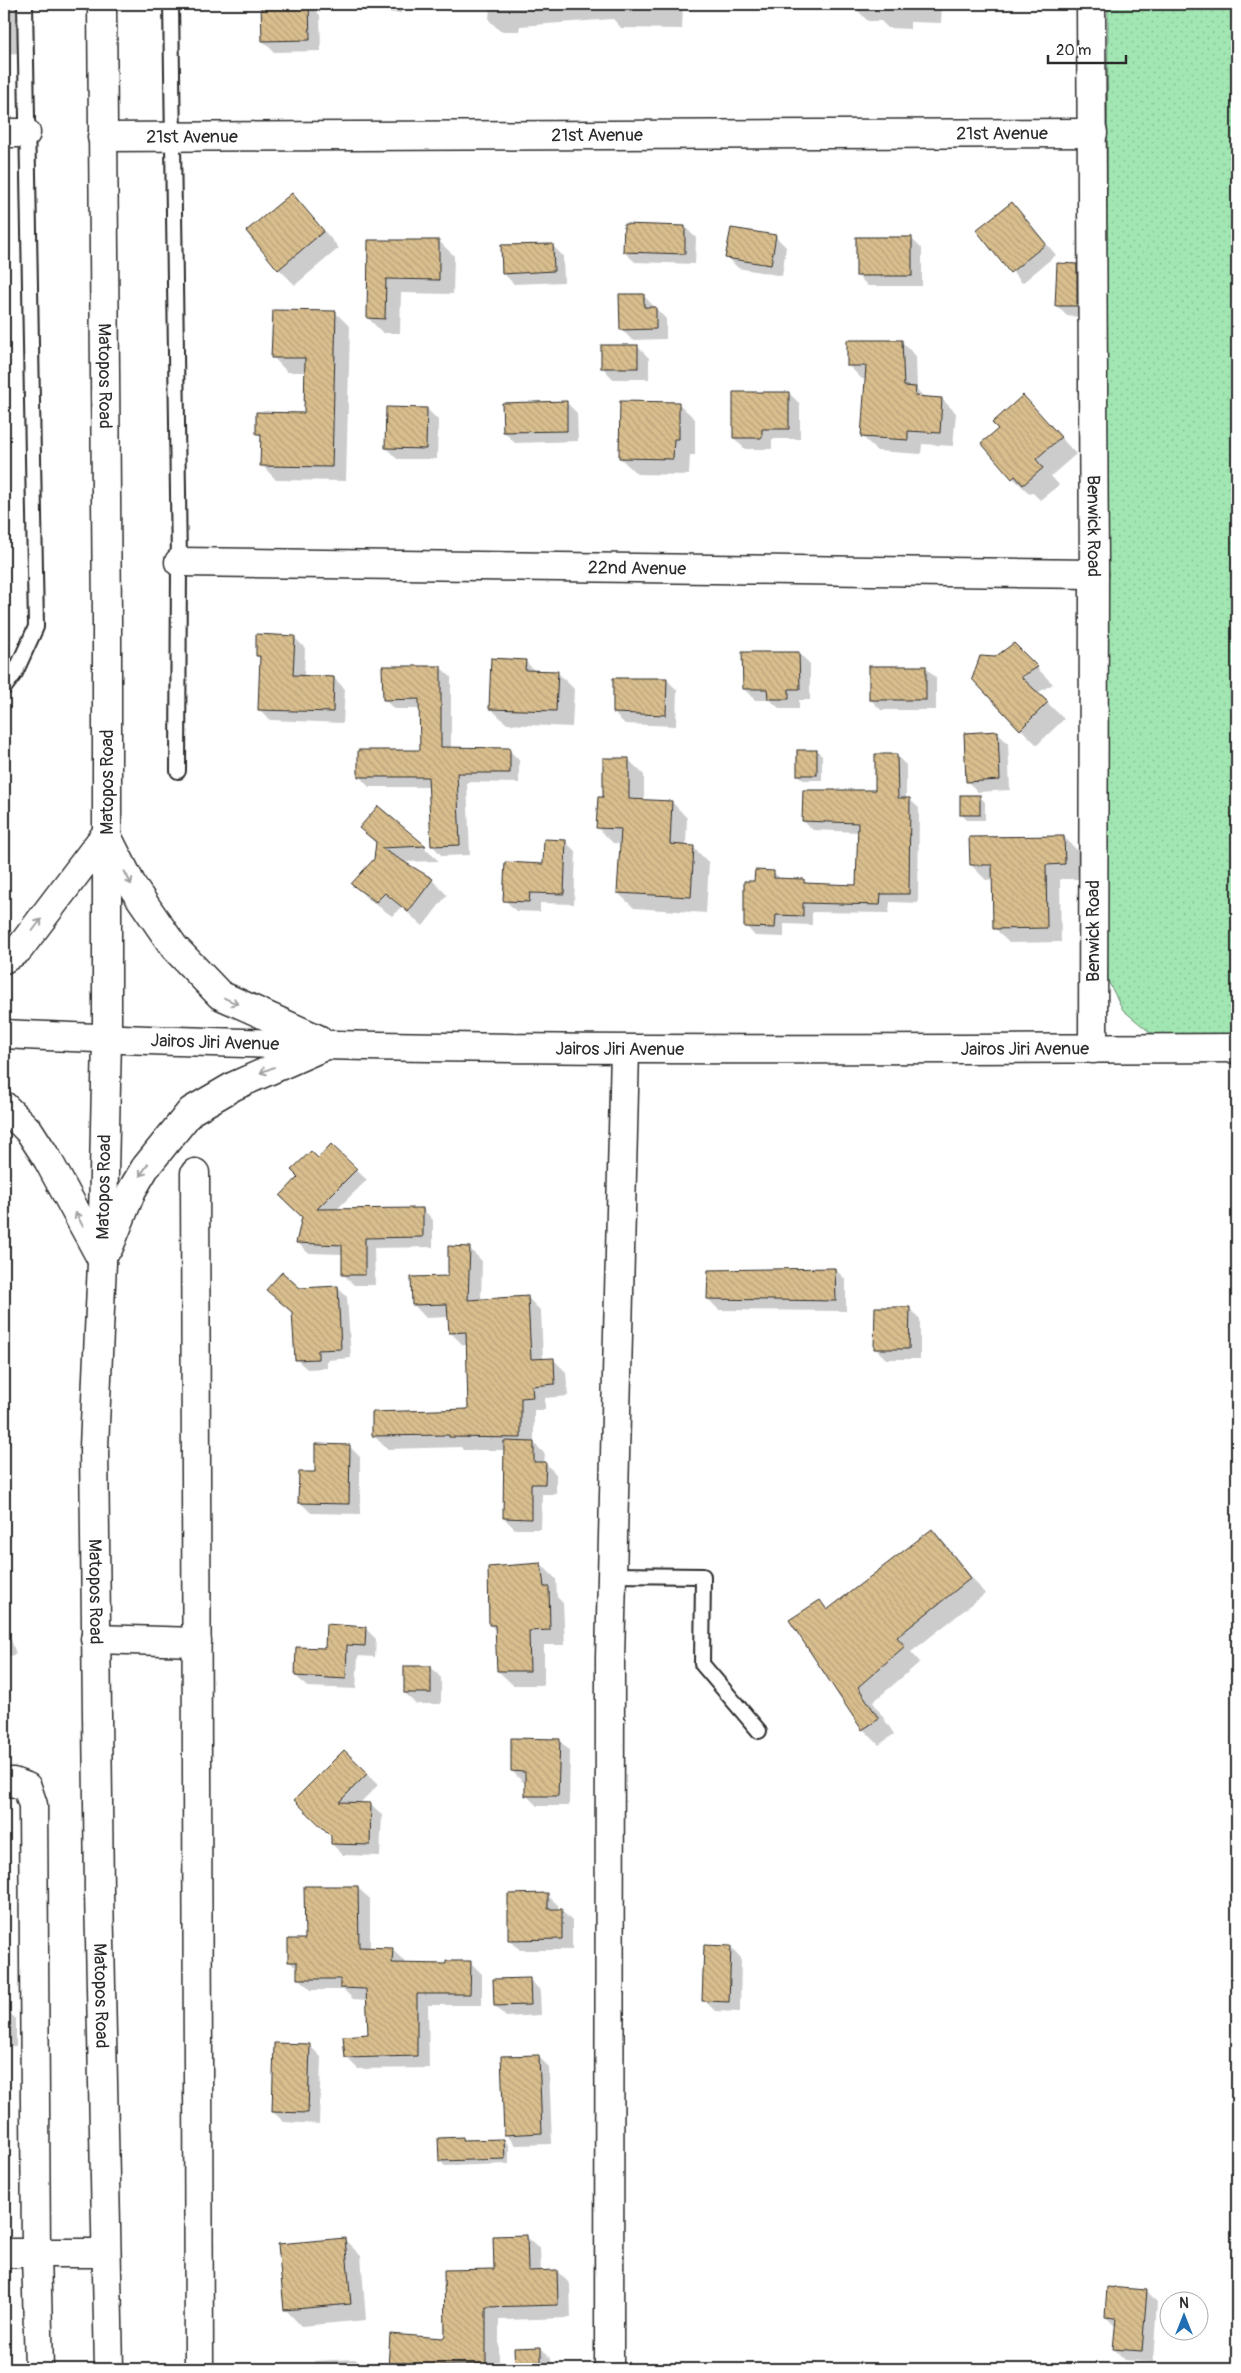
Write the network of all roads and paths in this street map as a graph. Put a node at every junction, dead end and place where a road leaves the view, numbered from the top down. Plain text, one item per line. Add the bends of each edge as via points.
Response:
1 (25, 4) edge
2 (102, 4) edge
3 (171, 4) edge
4 (1091, 4) edge
5 (15, 133) edge
6 (1093, 133) junction
7 (172, 136) junction
8 (102, 137) junction
9 (179, 562) junction
10 (1094, 574) junction
11 (4, 688) edge
12 (178, 771) dead end
13 (106, 834) junction
14 (4, 959) edge
15 (4, 1034) edge
16 (107, 1039) junction
17 (328, 1044) junction
18 (1093, 1048) junction
19 (1237, 1048) edge
20 (625, 1050) junction
21 (4, 1106) edge
22 (195, 1173) dead end
23 (102, 1262) junction
24 (612, 1575) junction
25 (95, 1639) junction
26 (197, 1642) junction
27 (759, 1731) dead end
28 (15, 1785) edge
29 (36, 2253) junction
30 (105, 2253) junction
31 (4, 2254) edge
32 (39, 2369) edge
33 (108, 2369) edge
34 (199, 2369) edge
35 (609, 2369) edge

1 - 5 lane
2 - 8 street, Matopos Road
3 - 7 lane
4 - 6 street, Benwick Road
5 - 11 lane via 36,627 15,673
6 - 7 street, 21st Avenue
6 - 10 street, Benwick Road
7 - 8 street, 21st Avenue
7 - 9 lane
8 - 13 street, Matopos Road via 106,396
9 - 10 street, 22nd Avenue
9 - 12 lane
10 - 18 street, Benwick Road
14 -> 13 street via 19,949
13 - 16 street, Matopos Road
13 -> 17 street via 134,889 174,947 220,995
15 - 16 street, Jairos Jiri Avenue
16 - 17 street, Jairos Jiri Avenue
16 - 23 street, Matopos Road
17 - 20 street, Jairos Jiri Avenue
17 -> 23 street via 257,1075 191,1111 149,1162 132,1190
18 - 19 street, Jairos Jiri Avenue
18 - 20 street, Jairos Jiri Avenue
20 - 24 street
23 -> 21 street via 48,1160 30,1132
22 - 26 street
23 - 25 street, Matopos Road via 94,1447
24 - 27 lane via 703,1576 702,1664
24 - 35 street
25 - 26 street
25 - 30 street, Matopos Road
26 - 34 street
28 - 29 street via 33,1805
29 - 30 street
29 - 31 street
29 - 32 street
30 - 33 street, Matopos Road

